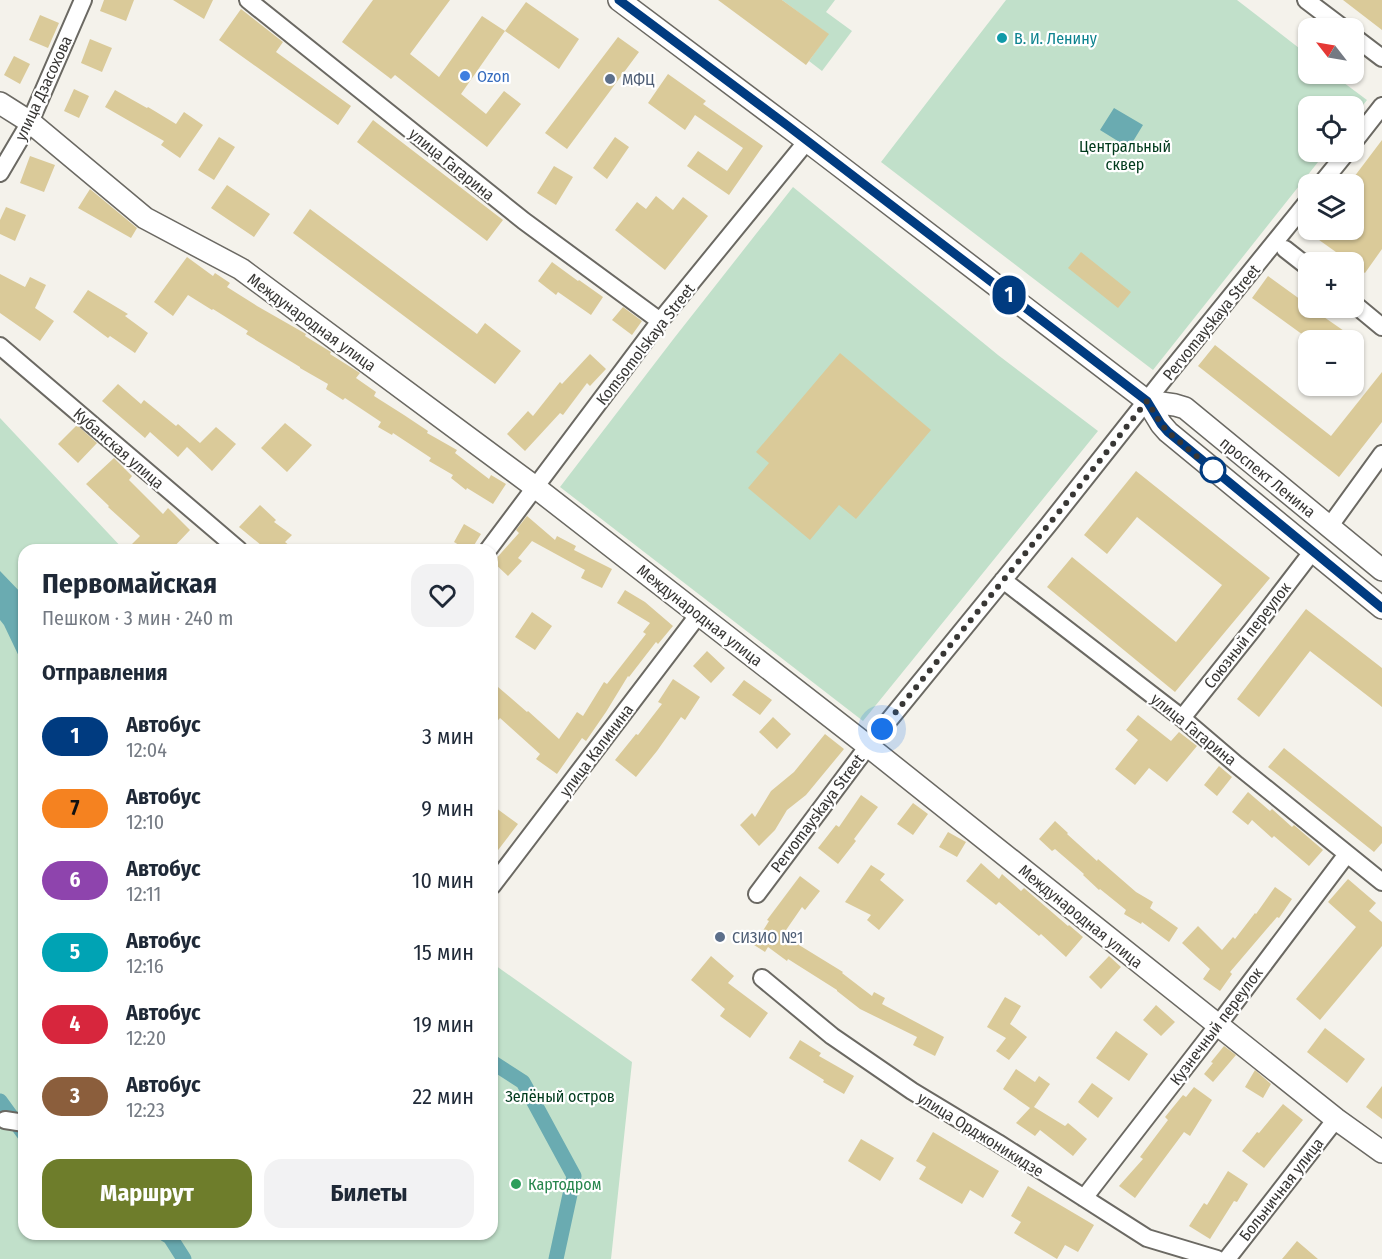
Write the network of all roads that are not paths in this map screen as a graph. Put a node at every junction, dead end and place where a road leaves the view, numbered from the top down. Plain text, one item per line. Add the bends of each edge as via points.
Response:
1 (84, 0) edge
2 (248, 0) edge
3 (619, 0) edge
4 (1306, 0) edge
5 (1330, 18) edge
6 (1364, 44) edge
7 (1382, 58) edge
8 (0, 103) edge
9 (1382, 106) edge
10 (30, 123) junction
11 (1364, 129) edge
12 (807, 141) junction
13 (1339, 162) edge
14 (0, 173) edge
15 (1329, 174) edge
16 (1298, 214) edge
17 (1285, 249) dead end
18 (1298, 259) edge
19 (1364, 312) edge
20 (660, 321) junction
21 (1382, 327) edge
22 (0, 346) edge
23 (1147, 401) junction
24 (1382, 454) edge
25 (536, 487) junction
26 (1329, 527) junction
27 (231, 544) edge
28 (493, 544) edge
29 (1312, 552) junction
30 (1382, 570) edge
31 (1002, 580) junction
32 (1382, 608) edge
33 (699, 614) junction
34 (1182, 718) junction
35 (868, 746) junction
36 (1347, 854) junction
37 (498, 877) edge
38 (1382, 882) edge
39 (757, 894) dead end
40 (762, 978) dead end
41 (1218, 1025) junction
42 (1336, 1119) junction
43 (5, 1120) dead end
44 (18, 1122) edge
45 (1382, 1152) edge
46 (1084, 1198) junction
47 (1217, 1259) edge
48 (1227, 1259) edge

1 - 10 street, улица Дзасохова
2 - 20 street, улица Гагарина via 515,214
3 - 12 main road, проспект Ленина
4 - 5 street
6 - 7 street
8 - 10 main road, Международная улица
9 - 11 street
10 - 14 street, улица Дзасохова
10 - 25 main road, Международная улица via 145,218 241,269
12 - 20 street, Komsomolskaya Street
12 - 23 main road, проспект Ленина
13 - 15 street
16 - 23 street, Pervomayskaya Street
17 - 18 street
19 - 21 street
20 - 25 street, Komsomolskaya Street
22 - 27 street, Кубанская улица
23 - 26 main road, проспект Ленина via 1185,408
23 - 29 main road, проспект Ленина via 1168,432
23 - 31 street, Pervomayskaya Street
24 - 26 street
25 - 28 street, Komsomolskaya Street
25 - 33 main road, Международная улица
26 - 30 main road, проспект Ленина
29 - 32 main road, проспект Ленина
29 - 34 street, Союзный переулок
31 - 34 street, улица Гагарина
31 - 35 street, Pervomayskaya Street
33 - 35 main road, Международная улица
33 - 37 street, улица Калинина
34 - 36 street, улица Гагарина
35 - 39 street, Pervomayskaya Street
35 - 41 main road, Международная улица
36 - 38 street, улица Гагарина
36 - 41 street, Кузнечный переулок
40 - 46 street, улица Орджоникидзе via 832,1036 912,1091
41 - 42 main road, Международная улица
41 - 46 street, Кузнечный переулок
42 - 45 main road, Международная улица
42 - 48 street, Больничная улица
43 - 44 street
46 - 47 street, улица Орджоникидзе via 1147,1238

